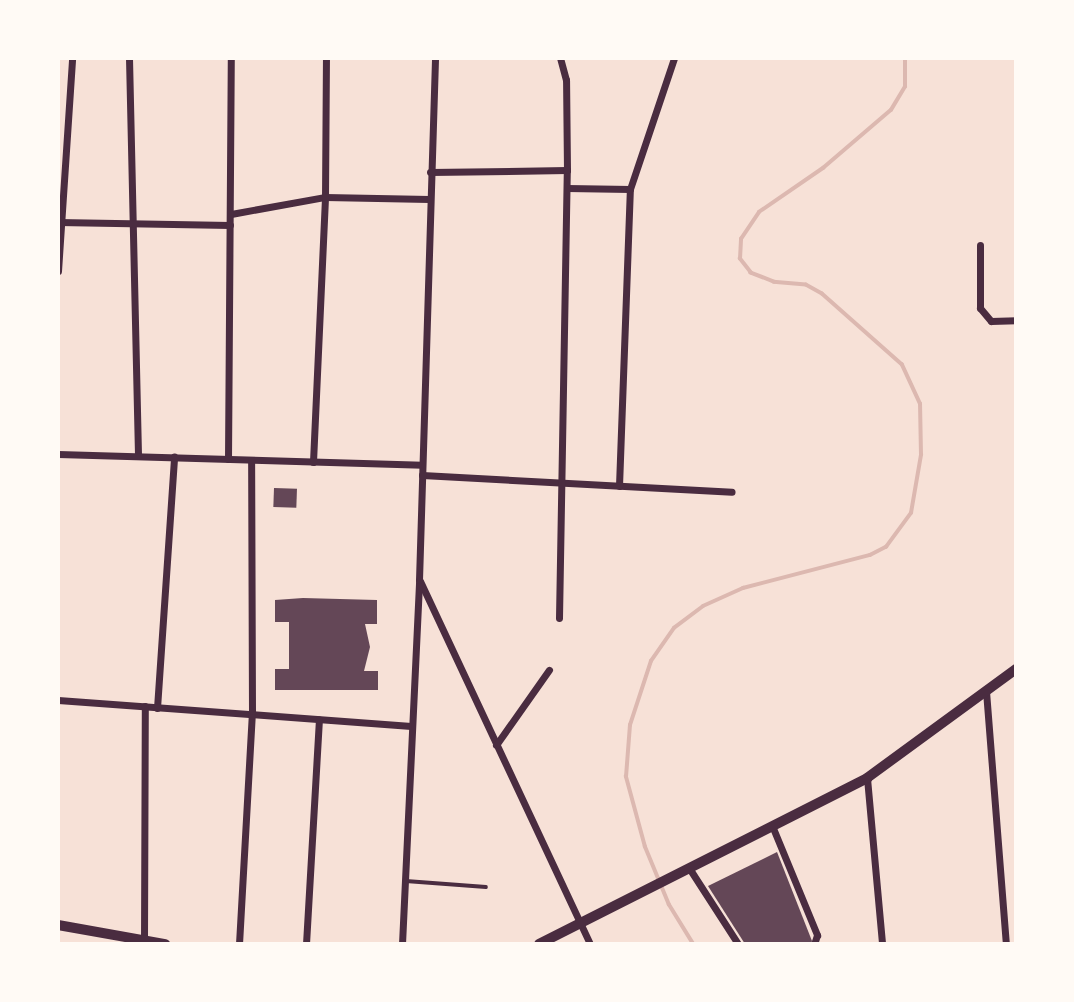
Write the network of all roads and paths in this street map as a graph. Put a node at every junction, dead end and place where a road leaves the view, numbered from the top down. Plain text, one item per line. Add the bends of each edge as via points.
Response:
1 (72, 58) edge
2 (129, 58) edge
3 (231, 58) edge
4 (326, 58) edge
5 (435, 58) edge
6 (560, 58) edge
7 (674, 58) edge
8 (567, 170) junction
9 (430, 173) junction
10 (567, 188) junction
11 (630, 189) junction
12 (325, 197) junction
13 (429, 199) junction
14 (231, 214) junction
15 (60, 222) edge
16 (132, 224) junction
17 (230, 225) junction
18 (980, 245) dead end
19 (58, 271) edge
20 (1016, 320) edge
21 (58, 454) edge
22 (138, 456) junction
23 (174, 457) junction
24 (228, 459) junction
25 (251, 460) junction
26 (313, 462) junction
27 (422, 465) junction
28 (422, 475) junction
29 (564, 483) junction
30 (619, 486) junction
31 (732, 492) dead end
32 (419, 580) junction
33 (559, 618) dead end
34 (1016, 669) edge
35 (549, 670) dead end
36 (986, 691) junction
37 (58, 700) edge
38 (145, 706) junction
39 (157, 708) junction
40 (252, 712) junction
41 (319, 719) junction
42 (411, 726) junction
43 (496, 745) junction
44 (867, 778) junction
45 (773, 828) junction
46 (690, 872) junction
47 (406, 881) junction
48 (486, 887) dead end
49 (58, 925) edge
50 (580, 926) junction
51 (144, 943) edge
52 (165, 944) edge
53 (239, 944) edge
54 (306, 944) edge
55 (402, 944) edge
56 (539, 944) edge
57 (590, 944) edge
58 (738, 944) edge
59 (814, 944) edge
60 (882, 944) edge
61 (1006, 944) edge

1 - 15 street
2 - 16 street
3 - 14 street
4 - 12 street
5 - 9 street
6 - 8 street via 566,80
7 - 11 street
8 - 9 street
8 - 10 street
9 - 13 street
10 - 11 street
10 - 29 street
11 - 30 street
12 - 13 street
12 - 14 street
12 - 26 street
13 - 27 street
14 - 17 street
15 - 16 street
15 - 19 street
16 - 17 street
16 - 22 street
17 - 24 street
18 - 20 street via 979,307 990,321
21 - 22 street
22 - 23 street
23 - 24 street
23 - 39 street
24 - 25 street
25 - 26 street
25 - 40 street
26 - 27 street
27 - 28 street
28 - 29 street
28 - 32 street
29 - 30 street
29 - 33 street
30 - 31 street
32 - 42 street
32 - 43 street
34 - 36 street
35 - 43 street
36 - 44 street
36 - 61 street
37 - 38 street
38 - 39 street
38 - 51 street
39 - 40 street
40 - 41 street
40 - 53 street
41 - 42 street
41 - 54 street
42 - 47 street
43 - 50 street
44 - 45 street
44 - 60 street
45 - 46 street
45 - 59 street via 817,935
46 - 50 street
46 - 58 street
47 - 48 lane
47 - 55 street
49 - 51 street
50 - 56 street
50 - 57 street
51 - 52 street

